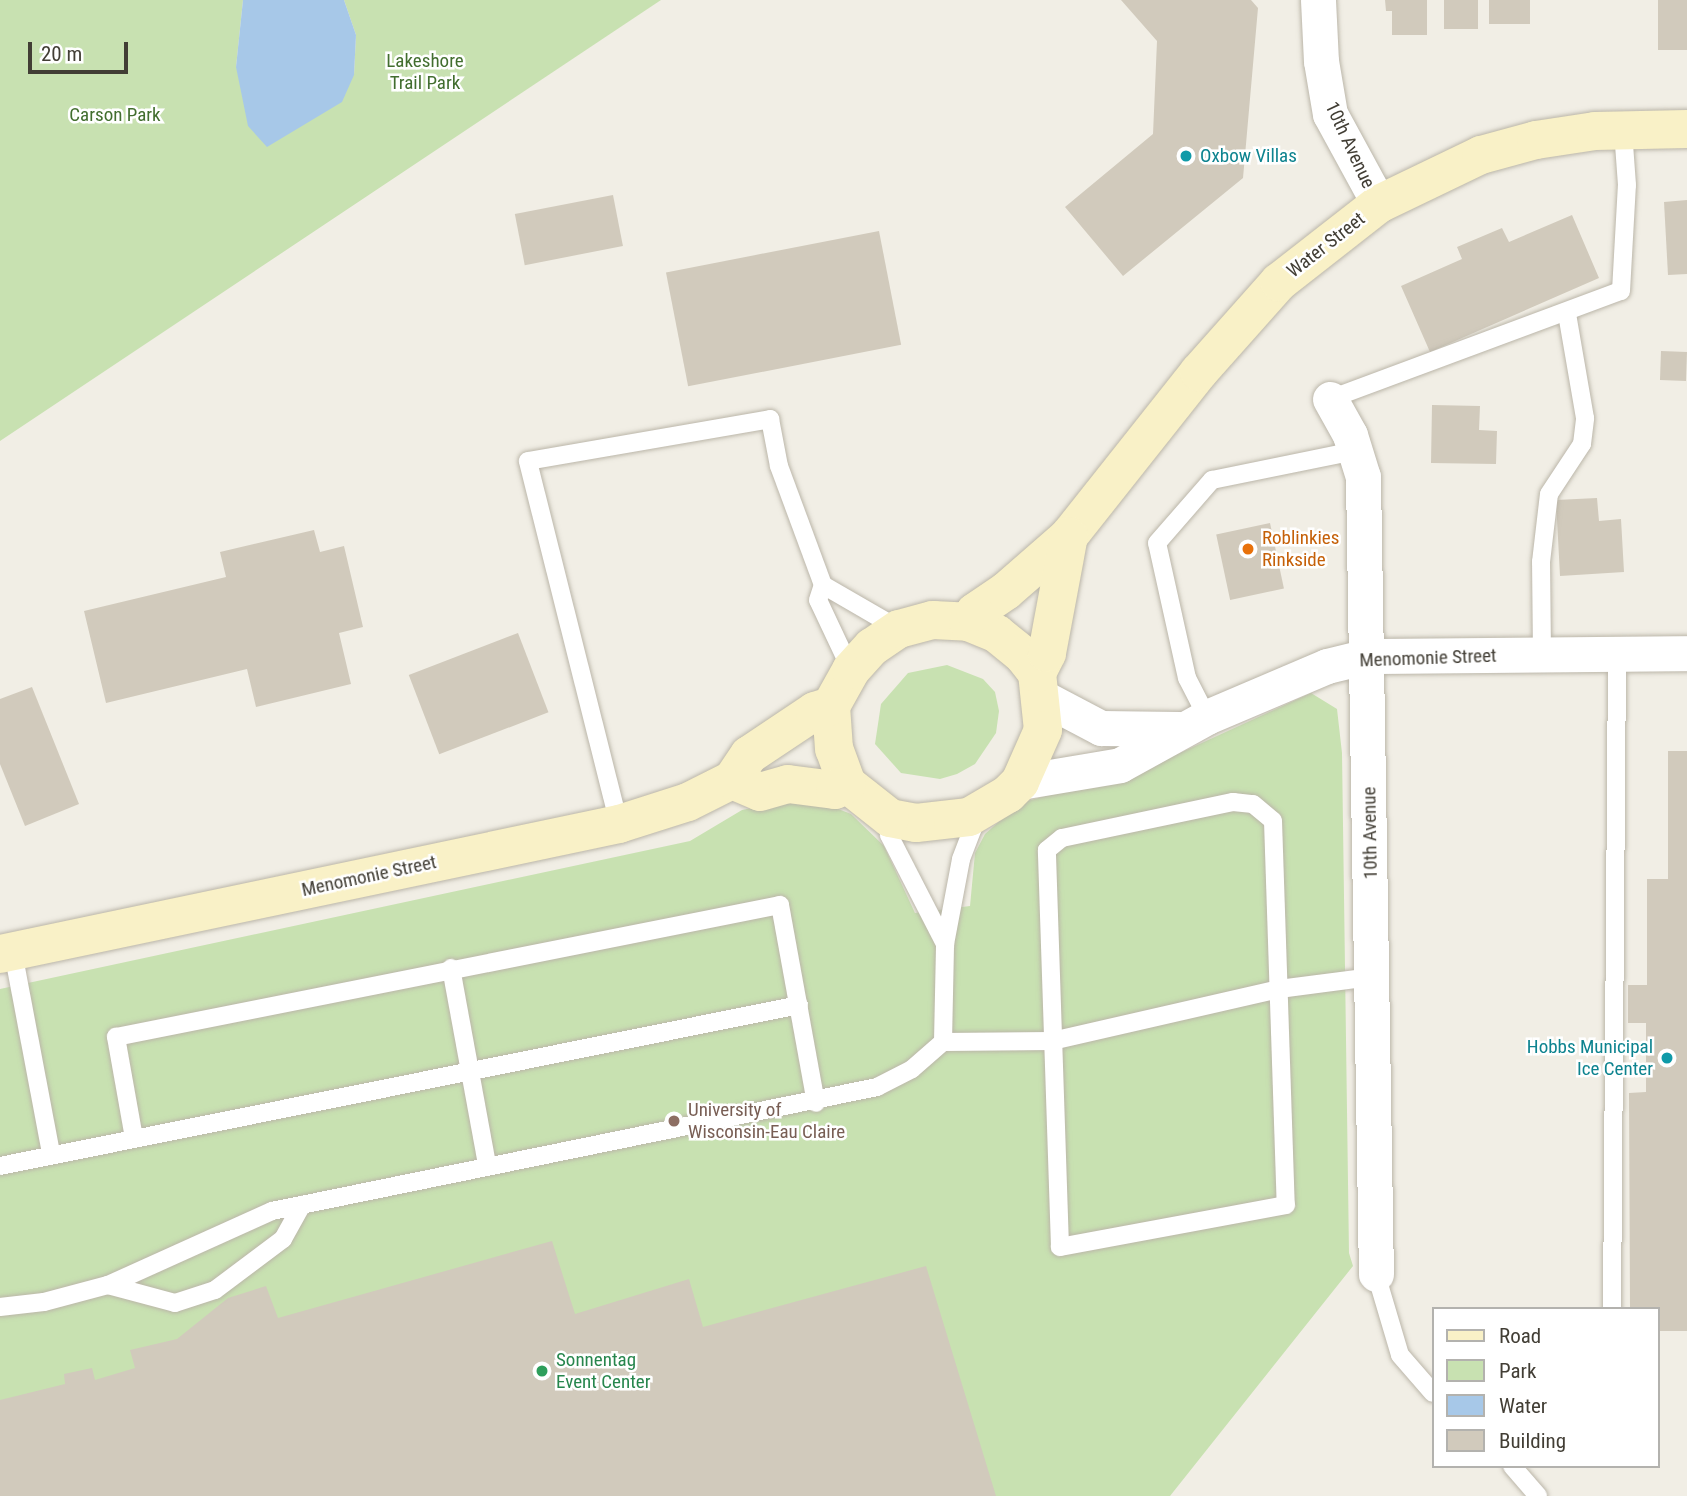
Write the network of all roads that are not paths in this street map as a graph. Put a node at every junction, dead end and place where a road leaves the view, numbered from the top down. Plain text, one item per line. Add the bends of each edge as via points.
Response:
1 (1318, 0) edge
2 (1687, 129) edge
3 (1623, 130) junction
4 (1379, 204) junction
5 (1567, 314) junction
6 (1330, 399) joint
7 (1355, 451) junction
8 (1069, 536) junction
9 (823, 585) junction
10 (968, 622) junction
11 (899, 629) junction
12 (1687, 653) edge
13 (1542, 654) junction
14 (1617, 654) junction
15 (1368, 656) junction
16 (851, 670) junction
17 (1040, 685) junction
18 (831, 706) junction
19 (1194, 723) junction
20 (732, 780) junction
21 (1020, 782) junction
22 (848, 784) junction
23 (969, 817) junction
24 (890, 818) junction
25 (619, 824) junction
26 (945, 944) junction
27 (6, 953) edge
28 (450, 968) junction
29 (1372, 977) junction
30 (1279, 989) junction
31 (799, 1005) junction
32 (1052, 1041) junction
33 (943, 1042) junction
34 (468, 1072) junction
35 (816, 1103) junction
36 (134, 1138) junction
37 (51, 1154) junction
38 (0, 1166) edge
39 (487, 1166) junction
40 (302, 1205) junction
41 (1376, 1274) joint
42 (108, 1285) junction
43 (0, 1307) edge
44 (1612, 1307) edge
45 (1426, 1371) edge
46 (1432, 1390) edge
47 (1514, 1468) edge
48 (1538, 1496) edge

1 - 4 street, 10th Avenue via 1321,61 1331,114
2 - 3 main road, Water Street
3 - 4 main road, Water Street via 1536,140 1481,155
3 - 5 lane via 1627,185 1621,291
4 - 8 main road, Water Street via 1279,282 1237,326
5 - 6 lane
5 - 13 lane via 1585,418 1582,444 1549,494 1541,562
6 - 7 street, 10th Avenue
7 - 15 street, 10th Avenue via 1363,477
7 - 19 lane via 1212,480 1157,543
8 - 10 main road, Water Street
8 - 17 main road, Water Street
9 - 11 lane
9 - 16 lane via 818,600
9 - 25 lane via 779,466 770,419 528,461
10 - 11 main road via 933,620
10 - 17 main road via 997,634
11 - 16 main road via 872,647
12 - 14 street, Menomonie Street
13 - 14 street, Menomonie Street
13 - 15 street, Menomonie Street
14 - 44 lane
15 - 19 street, Menomonie Street via 1327,666
15 - 29 street, 10th Avenue
16 - 18 main road
17 - 19 street, Menomonie Street via 1101,728
17 - 21 main road via 1043,730
18 - 20 main road, Menomonie Street via 815,711 749,755
18 - 22 main road via 834,749
19 - 21 street, Menomonie Street via 1120,765
20 - 22 main road via 760,792 788,785 835,790
20 - 25 main road, Menomonie Street via 688,802
21 - 23 main road
22 - 24 main road
23 - 24 main road via 916,823
23 - 26 lane via 972,830 961,859
24 - 26 lane via 889,835
25 - 27 main road, Menomonie Street
26 - 33 lane
27 - 37 lane
28 - 31 lane via 780,905
28 - 34 lane
28 - 36 lane via 116,1037
29 - 30 lane
29 - 41 street, 10th Avenue
30 - 32 lane
30 - 32 lane via 1273,821 1253,804 1233,802 1062,838 1047,850
30 - 32 lane via 1286,1205 1060,1247
31 - 34 lane
31 - 35 lane
32 - 33 lane
33 - 35 lane via 912,1069 877,1087
34 - 36 lane
34 - 39 lane
35 - 39 lane
36 - 37 lane
37 - 38 lane
39 - 40 lane
40 - 42 lane via 272,1211
40 - 42 lane via 283,1239 215,1290 175,1304
41 - 45 lane via 1400,1355
42 - 43 lane via 57,1300
45 - 46 lane
47 - 48 lane

